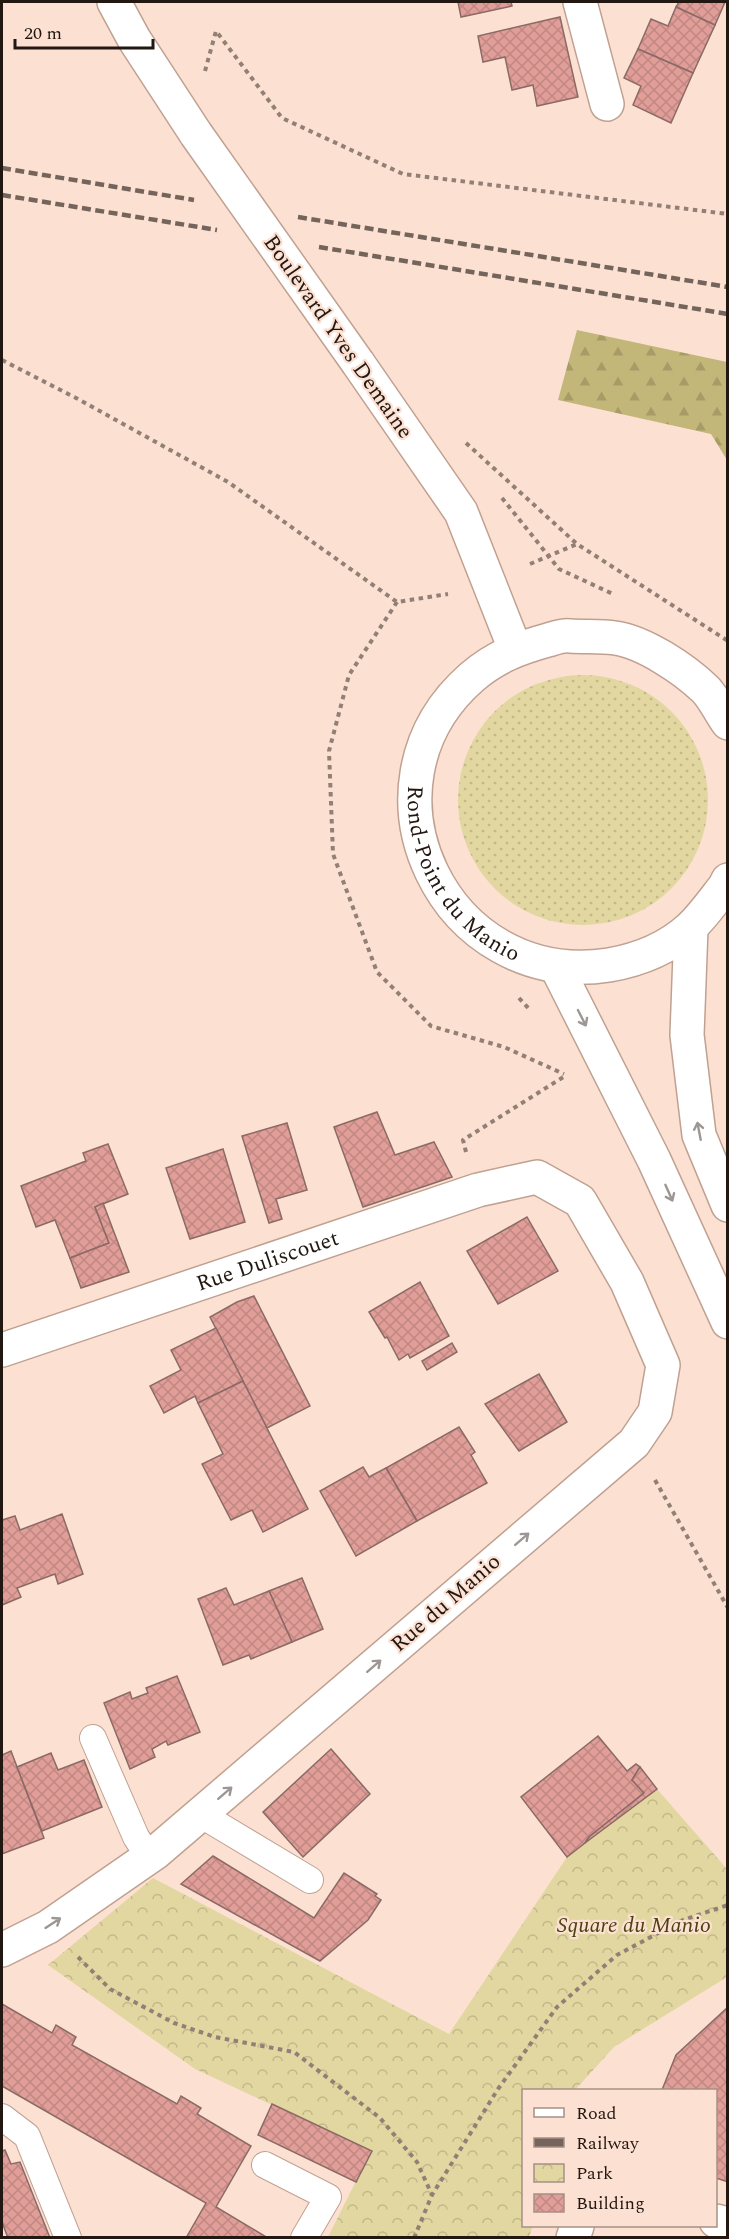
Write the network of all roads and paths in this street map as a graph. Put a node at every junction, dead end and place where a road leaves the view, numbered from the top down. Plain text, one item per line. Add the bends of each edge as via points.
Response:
1 (104, 2) edge
2 (114, 2) edge
3 (580, 2) edge
4 (134, 39) junction
5 (204, 74) dead end
6 (607, 104) dead end
7 (728, 213) edge
8 (2, 360) edge
9 (466, 442) dead end
10 (500, 495) dead end
11 (577, 544) junction
12 (549, 555) junction
13 (530, 564) dead end
14 (453, 593) dead end
15 (623, 599) dead end
16 (728, 640) edge
17 (515, 649) junction
18 (728, 723) edge
19 (728, 880) edge
20 (691, 928) junction
21 (556, 966) junction
22 (537, 1178) joint
23 (728, 1205) edge
24 (728, 1322) edge
25 (2, 1350) edge
26 (634, 1443) junction
27 (728, 1608) edge
28 (93, 1738) dead end
29 (200, 1814) junction
30 (149, 1857) junction
31 (310, 1880) dead end
32 (728, 1905) edge
33 (48, 1927) junction
34 (2, 1950) edge
35 (2, 2117) edge
36 (266, 2165) dead end
37 (432, 2195) junction
38 (68, 2238) edge
39 (304, 2238) edge
40 (414, 2238) edge

1 - 4 main road, Boulevard Yves Demaine
2 - 4 main road, Boulevard Yves Demaine
3 - 6 main road
4 - 17 main road, Boulevard Yves Demaine, bridge via 196,134 461,512
5 - 7 path via 216,31 282,118 403,174
8 - 14 path via 228,482 397,602
9 - 11 path
10 - 12 path
11 - 12 path
11 - 16 path
12 - 13 path
12 - 15 path via 559,569
17 - 18 main road, Rond-Point du Manio via 566,636 617,638 666,657 706,690
17 - 21 main road, Rond-Point du Manio via 484,666 458,690 437,719 422,752 415,787 416,822 424,857 436,882 462,918 521,957
19 - 20 main road, Rond-Point du Manio
20 - 21 main road, Rond-Point du Manio via 661,948 628,962
23 -> 20 main road via 699,1135 687,1035
21 -> 24 main road via 654,1160
22 - 25 main road, Rue Duliscouet via 478,1190
22 - 26 main road, Rue du Manio via 580,1201 627,1282 663,1365 655,1412
26 - 27 path
29 -> 26 main road, Rue du Manio
28 - 30 lane via 136,1837
29 - 30 main road, Rue du Manio
29 - 31 lane
33 -> 30 main road, Rue du Manio
32 - 37 path via 682,1920 617,1955 557,2007 498,2089
33 - 34 main road, Rue du Manio
33 - 37 path via 110,1989 174,2023 216,2037 294,2052 380,2118 417,2162
35 - 38 lane via 27,2136
36 - 39 lane via 328,2197
37 - 40 path

